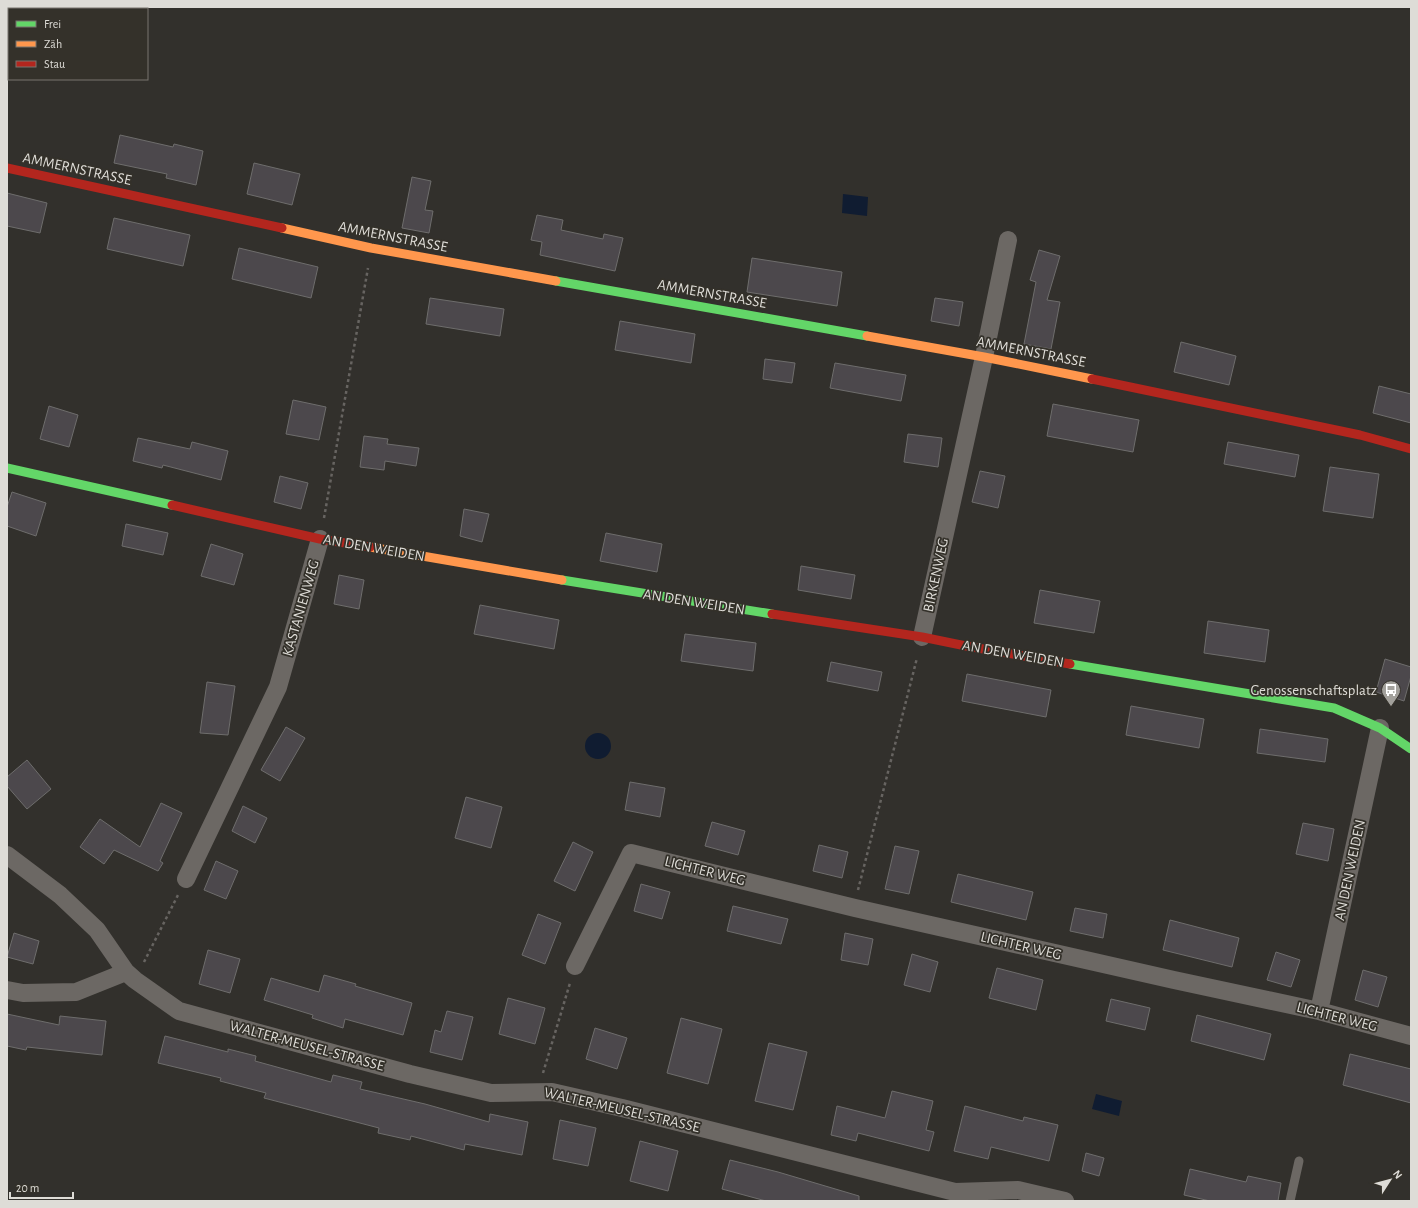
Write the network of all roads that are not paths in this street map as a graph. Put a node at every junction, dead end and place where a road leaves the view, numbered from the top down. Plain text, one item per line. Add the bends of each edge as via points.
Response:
1 (7, 168) edge
2 (1008, 240) dead end
3 (984, 357) junction
4 (1411, 449) edge
5 (7, 468) edge
6 (320, 539) junction
7 (922, 637) junction
8 (1380, 728) junction
9 (1411, 749) edge
10 (7, 855) edge
11 (186, 879) road end
12 (575, 966) road end
13 (130, 976) junction
14 (7, 990) edge
15 (1319, 1011) junction
16 (1411, 1036) edge
17 (1299, 1161) dead end
18 (1065, 1201) edge
19 (1290, 1201) edge

1 - 3 street, AMMERNSTRASSE via 371,248
2 - 3 street, BIRKENWEG
3 - 4 street, AMMERNSTRASSE via 1360,434
3 - 7 street, BIRKENWEG
5 - 6 street, AN DEN WEIDEN
6 - 7 street, AN DEN WEIDEN via 643,594
6 - 11 street, KASTANIENWEG via 278,687
7 - 8 street, AN DEN WEIDEN via 1334,708
8 - 9 street, AN DEN WEIDEN
8 - 15 street, AN DEN WEIDEN
10 - 13 street via 60,895 97,930
12 - 15 street, LICHTER WEG via 631,853 850,906
13 - 14 street via 76,992 23,993
13 - 18 street, WALTER-MEUSEL-STRASSE via 179,1011 410,1074 491,1093 552,1092 955,1192 1018,1190
15 - 16 street, LICHTER WEG
17 - 19 lane

